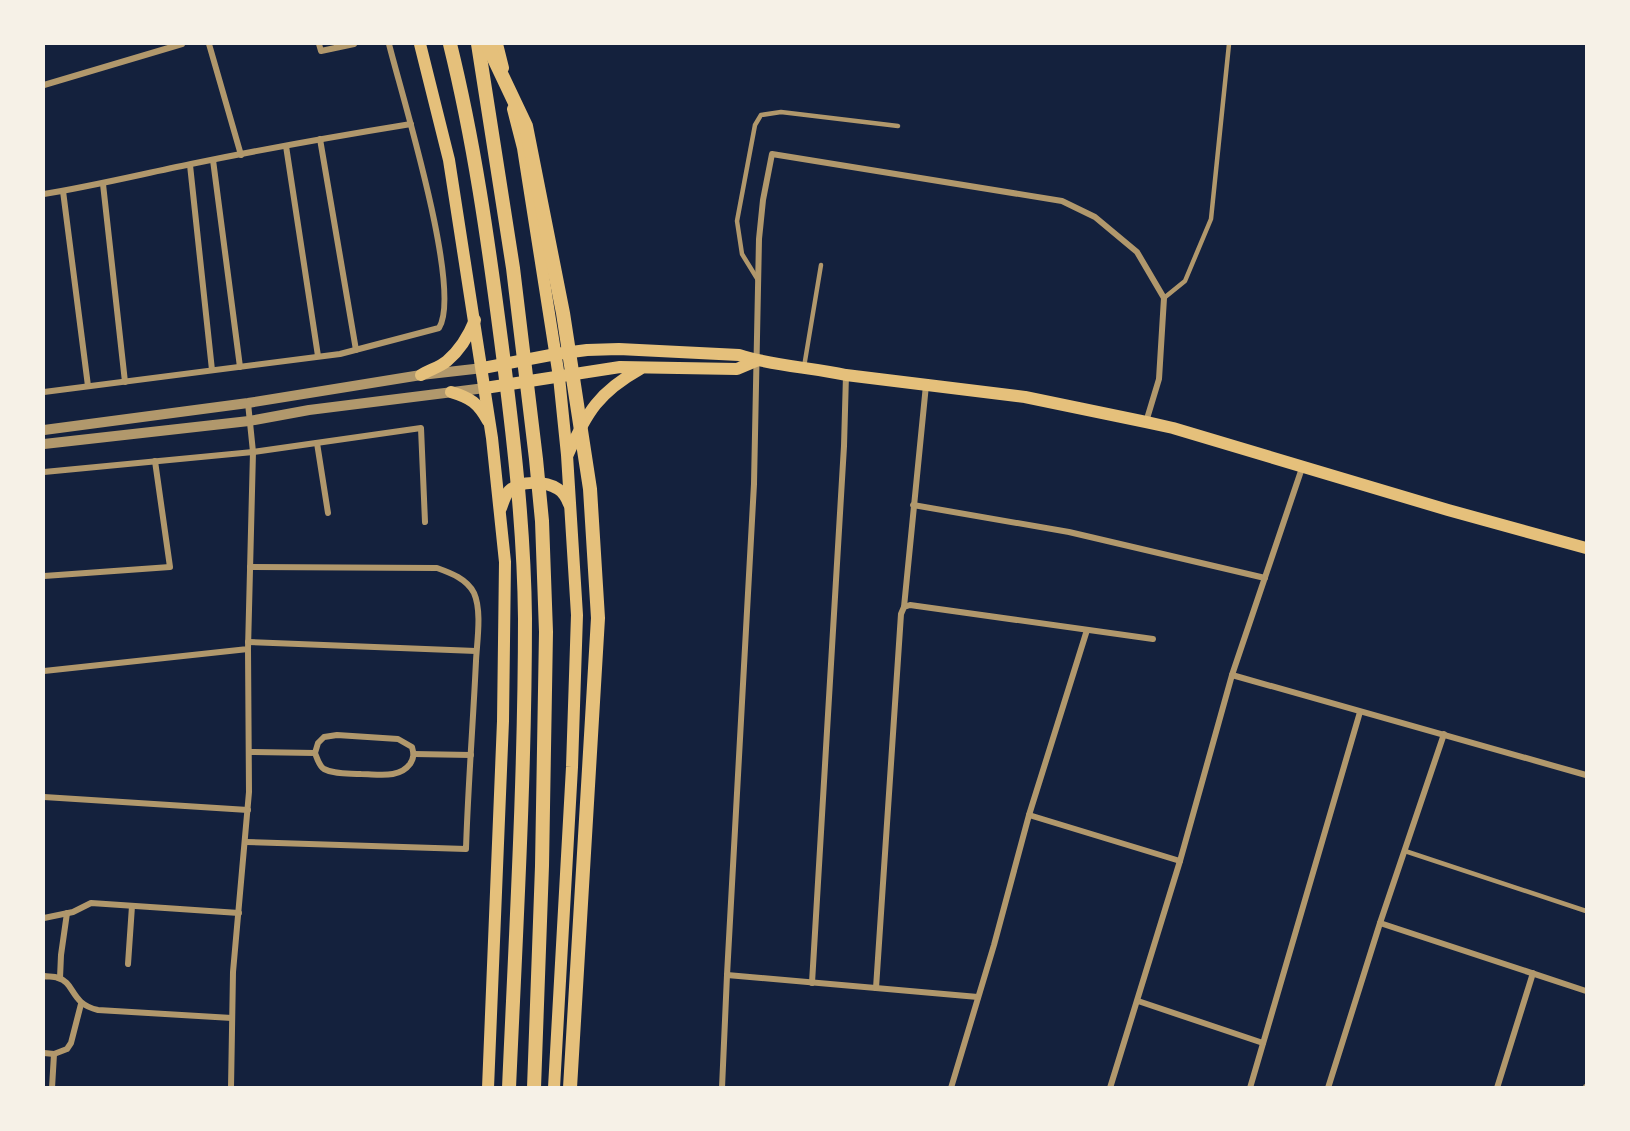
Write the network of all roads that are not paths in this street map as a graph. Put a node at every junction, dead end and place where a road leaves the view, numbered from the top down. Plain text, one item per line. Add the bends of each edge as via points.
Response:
1 (182, 44) edge
2 (209, 44) edge
3 (319, 44) edge
4 (354, 44) edge
5 (389, 44) edge
6 (420, 44) edge
7 (450, 44) edge
8 (478, 44) edge
9 (487, 44) edge
10 (497, 44) edge
11 (1229, 44) edge
12 (44, 85) edge
13 (411, 124) junction
14 (898, 126) dead end
15 (320, 139) junction
16 (286, 146) junction
17 (241, 155) junction
18 (213, 160) junction
19 (190, 165) junction
20 (103, 184) junction
21 (63, 191) junction
22 (44, 194) edge
23 (821, 265) dead end
24 (758, 280) junction
25 (1164, 298) junction
26 (475, 319) junction
27 (356, 350) junction
28 (555, 354) junction
29 (318, 357) junction
30 (756, 361) junction
31 (240, 367) junction
32 (804, 367) junction
33 (483, 368) junction
34 (642, 368) junction
35 (212, 370) junction
36 (421, 375) junction
37 (846, 375) junction
38 (559, 376) junction
39 (125, 382) junction
40 (926, 385) junction
41 (88, 387) junction
42 (485, 388) junction
43 (44, 392) edge
44 (451, 392) junction
45 (248, 403) junction
46 (249, 421) junction
47 (1146, 422) junction
48 (490, 425) junction
49 (44, 430) edge
50 (317, 443) junction
51 (44, 444) edge
52 (253, 452) junction
53 (567, 455) junction
54 (155, 461) junction
55 (1302, 468) junction
56 (44, 472) edge
57 (913, 505) junction
58 (570, 507) junction
59 (500, 512) junction
60 (328, 513) dead end
61 (425, 522) dead end
62 (1587, 548) edge
63 (250, 567) junction
64 (44, 576) edge
65 (1265, 578) junction
66 (904, 607) junction
67 (1087, 630) junction
68 (1153, 639) dead end
69 (248, 645) junction
70 (476, 651) junction
71 (44, 671) edge
72 (1233, 675) junction
73 (1360, 712) junction
74 (1444, 734) junction
75 (249, 752) junction
76 (315, 753) junction
77 (414, 754) junction
78 (471, 755) junction
79 (1587, 775) edge
80 (44, 797) edge
81 (248, 810) junction
82 (1029, 815) junction
83 (246, 842) junction
84 (1405, 850) junction
85 (1180, 861) junction
86 (132, 906) junction
87 (1587, 911) edge
88 (239, 913) junction
89 (68, 914) junction
90 (44, 918) edge
91 (1380, 923) junction
92 (128, 964) dead end
93 (1533, 973) junction
94 (727, 975) junction
95 (44, 976) edge
96 (60, 978) junction
97 (812, 983) junction
98 (876, 988) junction
99 (1587, 991) edge
100 (978, 997) junction
101 (1138, 1000) junction
102 (81, 1004) junction
103 (232, 1017) junction
104 (1263, 1043) junction
105 (44, 1053) edge
106 (54, 1054) junction
107 (52, 1088) edge
108 (231, 1088) edge
109 (488, 1088) edge
110 (509, 1088) edge
111 (534, 1088) edge
112 (554, 1088) edge
113 (570, 1088) edge
114 (722, 1088) edge
115 (951, 1088) edge
116 (1110, 1088) edge
117 (1250, 1088) edge
118 (1328, 1088) edge
119 (1497, 1088) edge

1 - 12 street
2 - 17 street
3 - 4 street via 321,51
5 - 13 street
6 - 26 main road via 449,159
7 - 110 main road via 490,254 521,524 525,617 521,834
8 - 111 main road via 513,268 542,521 546,632
9 - 113 main road via 526,126 563,313 590,489 598,618
10 - 28 main road via 524,148
11 - 25 lane via 1211,219 1185,281
13 - 15 street
13 - 27 street via 442,267 443,321 434,330
14 - 24 lane via 781,112 761,115 755,125 737,221 742,254
15 - 16 street
15 - 27 street
16 - 17 street
16 - 29 street
17 - 18 street
18 - 19 street
18 - 31 street
19 - 20 street
19 - 35 street
20 - 21 street
20 - 39 street
21 - 22 street
21 - 41 street
23 - 32 lane
24 - 25 street via 760,219 772,154 1062,201 1095,217 1137,252
24 - 30 street
25 - 47 street via 1160,379
26 - 33 main road
26 - 36 main road via 447,362
27 - 29 street
28 - 30 main road via 619,350 739,355
28 - 33 main road
28 - 38 main road
29 - 31 street
30 - 32 main road
30 - 34 main road via 737,369
30 - 94 street via 754,484
31 - 35 street
32 - 37 main road
33 - 36 street
33 - 42 main road
34 - 38 main road via 620,367
34 - 53 main road via 607,391 591,409
35 - 39 street
36 - 45 street
37 - 40 main road
37 - 97 street
38 - 42 main road
38 - 53 main road
39 - 41 street
40 - 47 main road via 1025,397
40 - 57 street
41 - 43 street
42 - 44 street
42 - 48 main road
44 - 46 street
44 - 48 main road via 478,405
45 - 46 street
45 - 49 street
46 - 51 street
46 - 52 street
47 - 55 main road
48 - 59 main road
50 - 52 street
50 - 60 street
50 - 61 street via 421,428
52 - 54 street
52 - 63 street
53 - 58 main road
54 - 56 street
54 - 64 street via 170,567
55 - 62 main road
55 - 65 street
57 - 65 street via 1069,532
57 - 66 street
58 - 59 main road via 559,490 530,483 517,485 507,493
58 - 112 main road via 577,615
59 - 109 main road via 505,562 503,721
63 - 69 street
63 - 70 street via 437,568 453,573 465,582 478,604
65 - 72 street
66 - 67 street
66 - 98 street
67 - 68 street
67 - 82 street
69 - 70 street
69 - 71 street
69 - 75 street
70 - 78 street
72 - 73 street
72 - 85 street
73 - 74 street
73 - 104 street
74 - 79 street
74 - 84 street
75 - 76 street
75 - 81 street
76 - 77 street via 324,737 337,735 398,739 412,747
76 - 77 street via 324,769 392,775 404,771
77 - 78 street
78 - 83 street via 466,849
80 - 81 street
81 - 83 street
82 - 85 street
82 - 100 street
83 - 88 street
84 - 87 lane
84 - 91 street
85 - 101 street
86 - 88 street
86 - 89 street via 91,903
86 - 92 street
88 - 103 street
89 - 90 street
89 - 96 street
91 - 93 street
91 - 118 street
93 - 99 street
93 - 119 street
94 - 97 street
94 - 114 street
95 - 96 street
96 - 102 street
97 - 98 street
98 - 100 street
100 - 115 street
101 - 104 street
101 - 116 street
102 - 103 street via 98,1010
102 - 106 street via 71,1043
103 - 108 street
104 - 117 street
105 - 106 street
106 - 107 street

